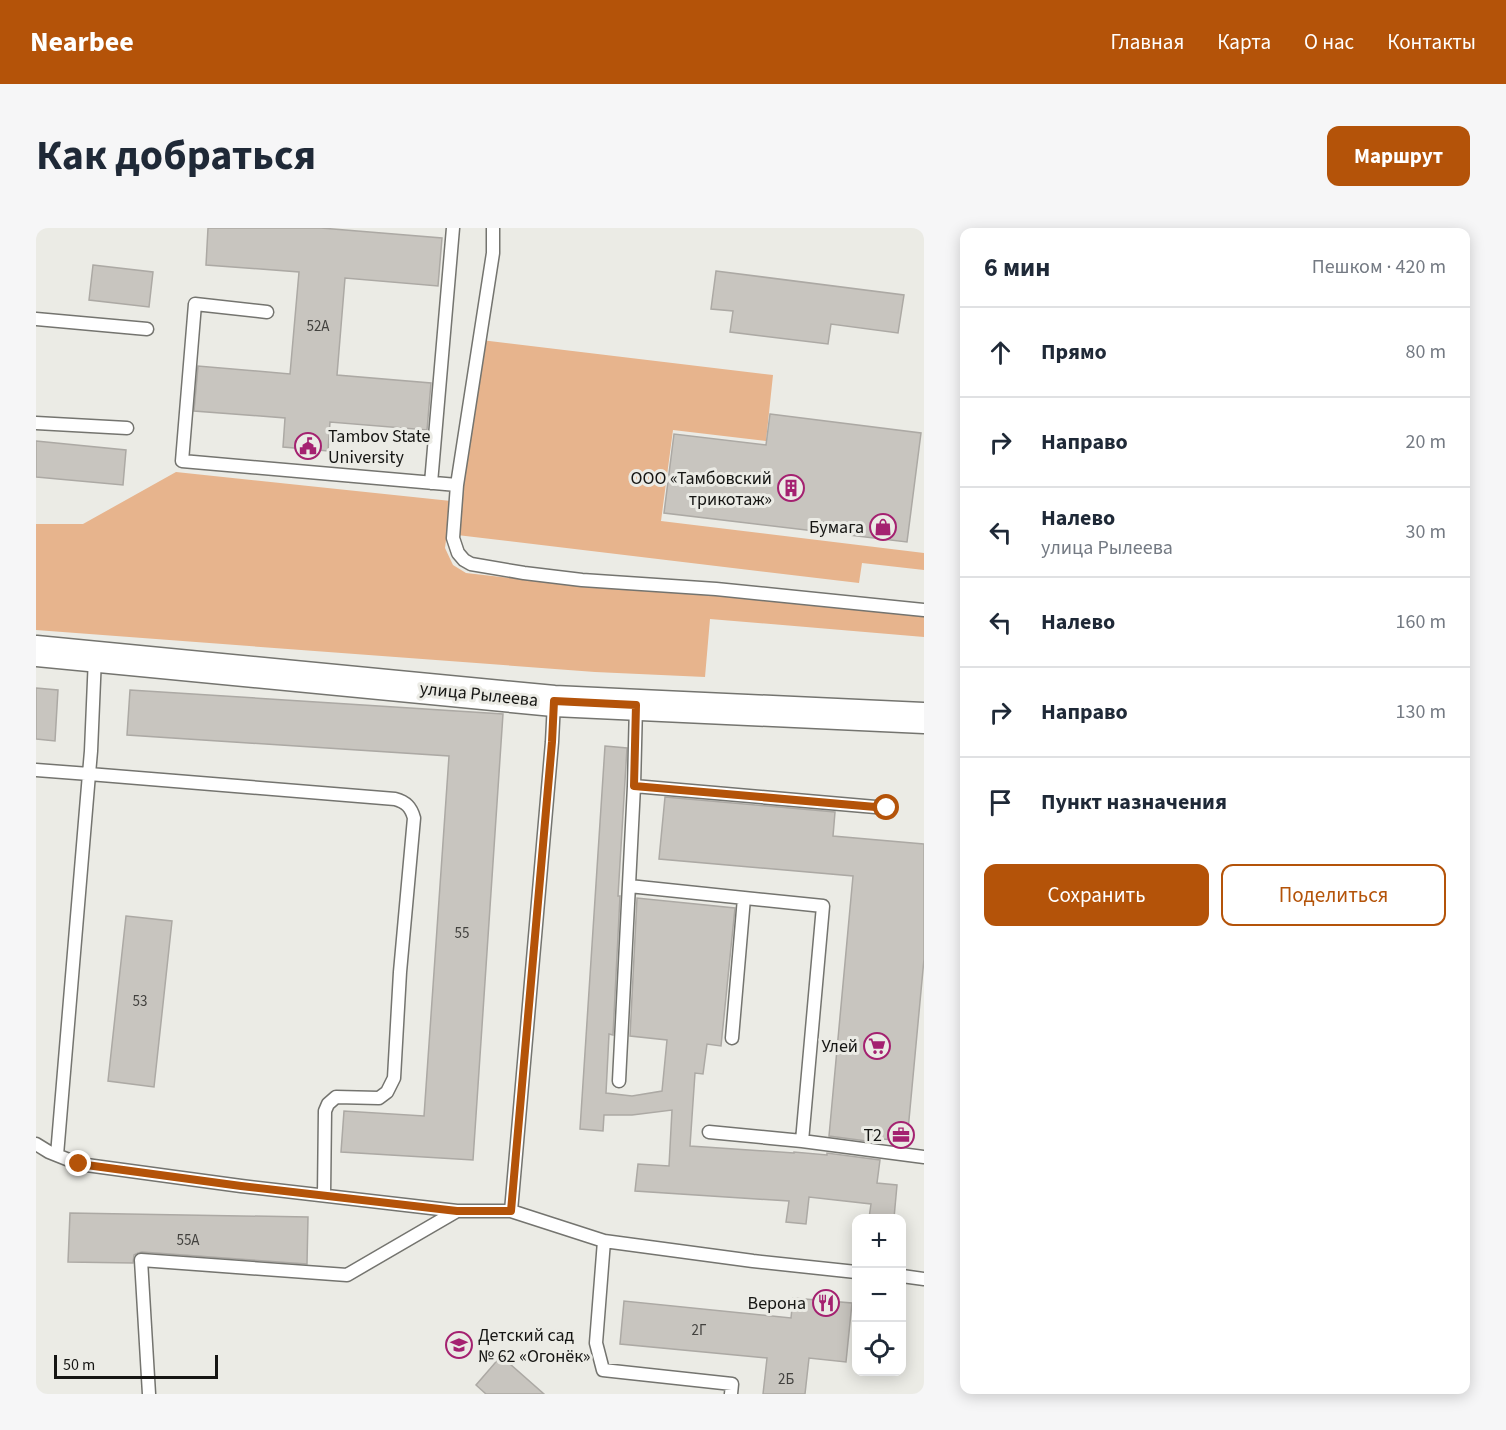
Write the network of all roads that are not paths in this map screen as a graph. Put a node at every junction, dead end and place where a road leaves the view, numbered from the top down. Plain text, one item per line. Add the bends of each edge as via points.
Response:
1 (453, 228) edge
2 (493, 228) edge
3 (267, 312) dead end
4 (36, 319) edge
5 (147, 329) dead end
6 (36, 423) edge
7 (127, 428) dead end
8 (431, 483) junction
9 (457, 485) junction
10 (924, 610) edge
11 (36, 651) edge
12 (95, 656) junction
13 (554, 701) junction
14 (636, 705) junction
15 (924, 718) edge
16 (36, 770) edge
17 (89, 774) junction
18 (634, 786) junction
19 (887, 808) dead end
20 (629, 886) junction
21 (744, 898) junction
22 (732, 1038) dead end
23 (619, 1081) dead end
24 (709, 1132) dead end
25 (802, 1141) junction
26 (36, 1144) edge
27 (57, 1155) junction
28 (924, 1157) edge
29 (324, 1195) junction
30 (457, 1211) junction
31 (511, 1211) junction
32 (604, 1241) junction
33 (852, 1272) edge
34 (906, 1277) edge
35 (924, 1279) edge
36 (149, 1394) edge
37 (731, 1394) edge

1 - 8 lane
2 - 9 lane
3 - 8 lane via 195,304 182,460
4 - 5 lane
6 - 7 lane
8 - 9 lane
9 - 10 lane via 453,538 458,553 471,564 582,580 716,588
11 - 12 street, улица Рылеева
12 - 13 street, улица Рылеева
12 - 17 lane
13 - 14 street, улица Рылеева
13 - 31 lane
14 - 15 street, улица Рылеева
14 - 18 lane
16 - 17 lane
17 - 27 lane
17 - 29 lane via 395,799 411,808 414,819 394,1078 379,1098 336,1097 328,1104
18 - 19 lane
18 - 20 lane
20 - 21 lane
20 - 23 lane
21 - 22 lane
21 - 25 lane via 823,906
24 - 25 lane
25 - 28 lane
26 - 27 lane
27 - 29 lane via 79,1164
29 - 30 lane
30 - 31 lane
30 - 36 lane via 347,1275 141,1260
31 - 32 lane
32 - 33 lane
32 - 37 lane via 596,1343 603,1370 732,1384
34 - 35 lane

